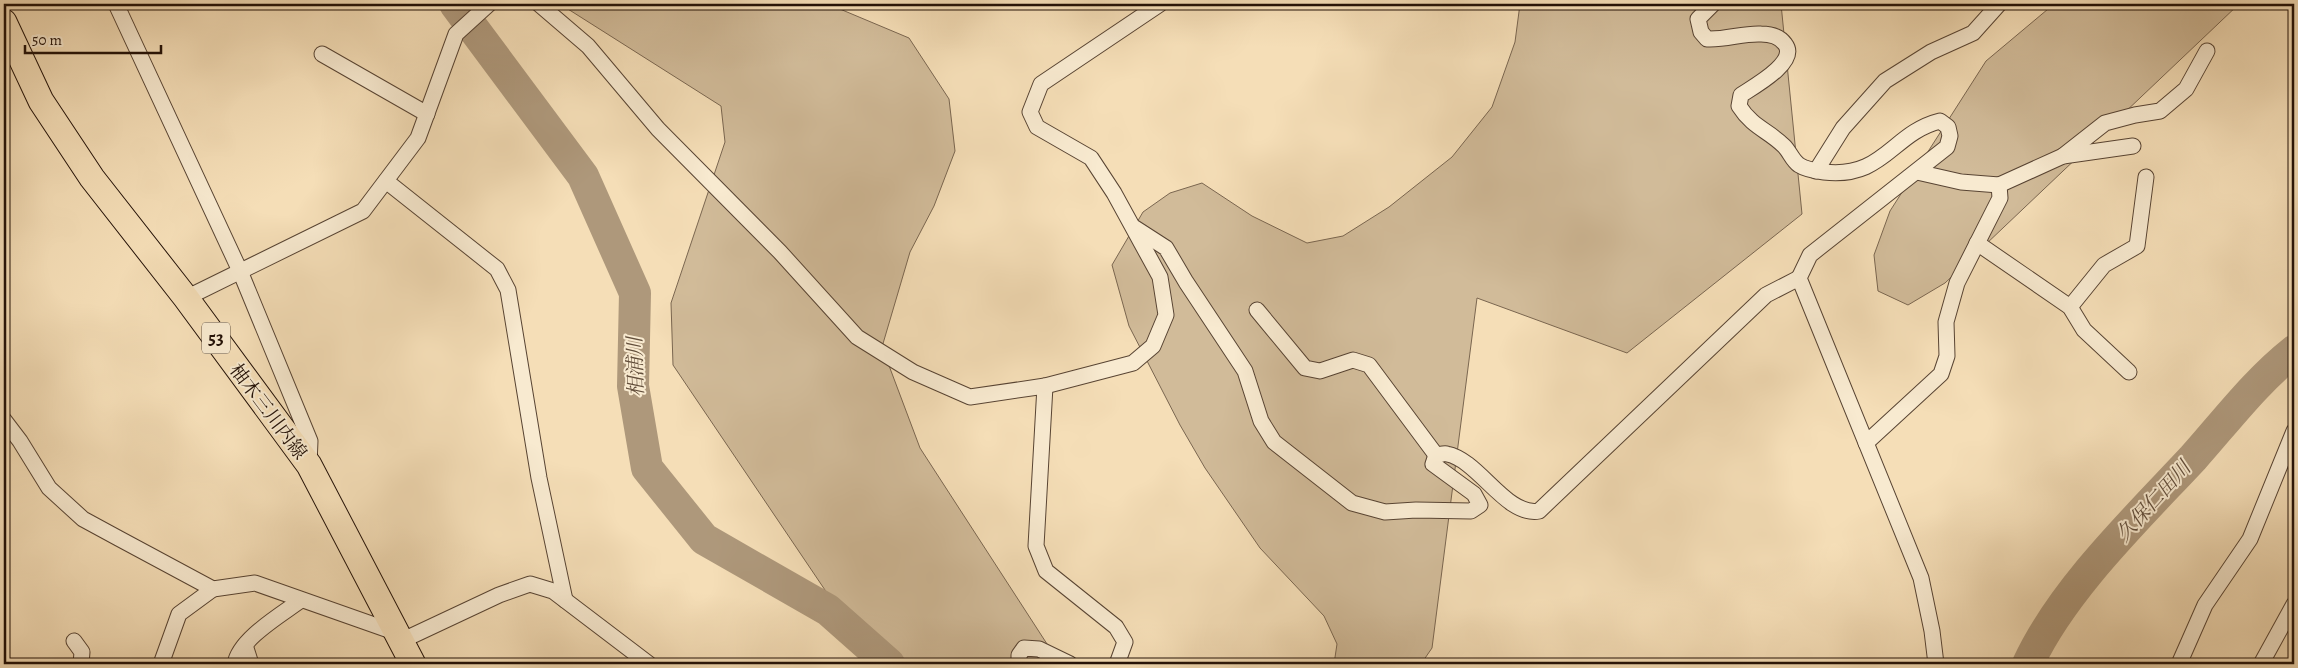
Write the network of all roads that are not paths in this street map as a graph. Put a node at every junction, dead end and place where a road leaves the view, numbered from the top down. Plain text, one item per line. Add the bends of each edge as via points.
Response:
1 (116, 4) edge
2 (489, 4) edge
3 (539, 4) edge
4 (555, 4) edge
5 (1160, 4) edge
6 (1713, 4) edge
7 (1999, 4) edge
8 (4, 22) edge
9 (569, 29) junction
10 (2207, 51) dead end
11 (322, 54) dead end
12 (427, 114) junction
13 (2133, 146) dead end
14 (2063, 156) junction
15 (1816, 171) junction
16 (1917, 172) junction
17 (2146, 177) dead end
18 (386, 180) junction
19 (1999, 184) junction
20 (1133, 227) junction
21 (1977, 243) junction
22 (240, 271) junction
23 (1799, 278) junction
24 (186, 298) junction
25 (2070, 307) junction
26 (1257, 310) dead end
27 (2129, 372) dead end
28 (1045, 386) junction
29 (4, 420) edge
30 (2294, 431) edge
31 (1866, 443) junction
32 (1436, 455) junction
33 (309, 465) junction
34 (213, 589) junction
35 (301, 600) junction
36 (565, 600) junction
37 (2294, 604) edge
38 (399, 637) junction
39 (74, 641) dead end
40 (245, 645) junction
41 (81, 664) edge
42 (161, 664) edge
43 (235, 664) edge
44 (251, 664) edge
45 (413, 664) edge
46 (649, 664) edge
47 (1019, 664) edge
48 (1070, 664) edge
49 (1117, 664) edge
50 (1936, 664) edge
51 (2179, 664) edge
52 (2261, 664) edge

1 - 22 street
2 - 12 street via 456,34
3 - 9 street
4 - 9 street
5 - 20 street via 1041,84 1030,112 1037,127 1091,158
6 - 15 street via 1698,19 1701,32 1707,39 1761,34 1781,39 1788,48 1788,56 1781,67 1741,95 1739,106 1747,119 1785,146 1799,165
7 - 15 street via 1973,33 1931,52 1885,81 1844,128
8 - 24 main road, 柚木三川内線 / 53 via 41,101 92,178
9 - 28 street via 612,73 658,129 780,252 856,337 913,372 970,397
10 - 14 street via 2186,89 2160,111 2105,123
11 - 12 street
12 - 18 street via 418,138
13 - 14 street
14 - 19 street
15 - 16 street via 1840,174 1868,168 1924,125 1944,122 1950,136 1947,147
16 - 19 street via 1961,182
16 - 23 street via 1810,255
17 - 25 street via 2137,246 2104,265
18 - 22 street via 363,211
18 - 36 street via 496,269 508,290 539,478
19 - 21 street via 2000,198
20 - 28 street via 1160,277 1166,315 1153,346 1133,363
20 - 32 street via 1166,248 1245,371 1261,421 1274,442 1352,502 1385,512 1471,511 1480,505 1474,494 1433,464
21 - 25 street
21 - 31 street via 1957,283 1946,322 1948,356 1942,374
22 - 24 street
22 - 33 street via 310,441
23 - 31 street
23 - 32 street via 1766,295 1540,511 1531,512 1514,504 1463,462 1447,454
24 - 33 main road, 柚木三川内線 / 53
25 - 27 street via 2084,330
26 - 32 street via 1305,368 1320,370 1353,360 1369,365
28 - 49 street via 1036,546 1046,571 1116,627 1125,642
29 - 34 street via 49,488 83,519
30 - 51 street via 2250,538 2205,605
31 - 50 street via 1921,578
33 - 38 main road, 柚木三川内線 / 53
34 - 35 street via 255,583
34 - 42 street via 179,614
35 - 38 street
35 - 40 street
36 - 38 street via 553,591 530,584
36 - 46 street
37 - 52 street
38 - 45 main road, 柚木三川内線 / 53
39 - 41 street via 82,652
40 - 43 street
40 - 44 street
47 - 48 street via 1019,655 1024,648 1039,649

